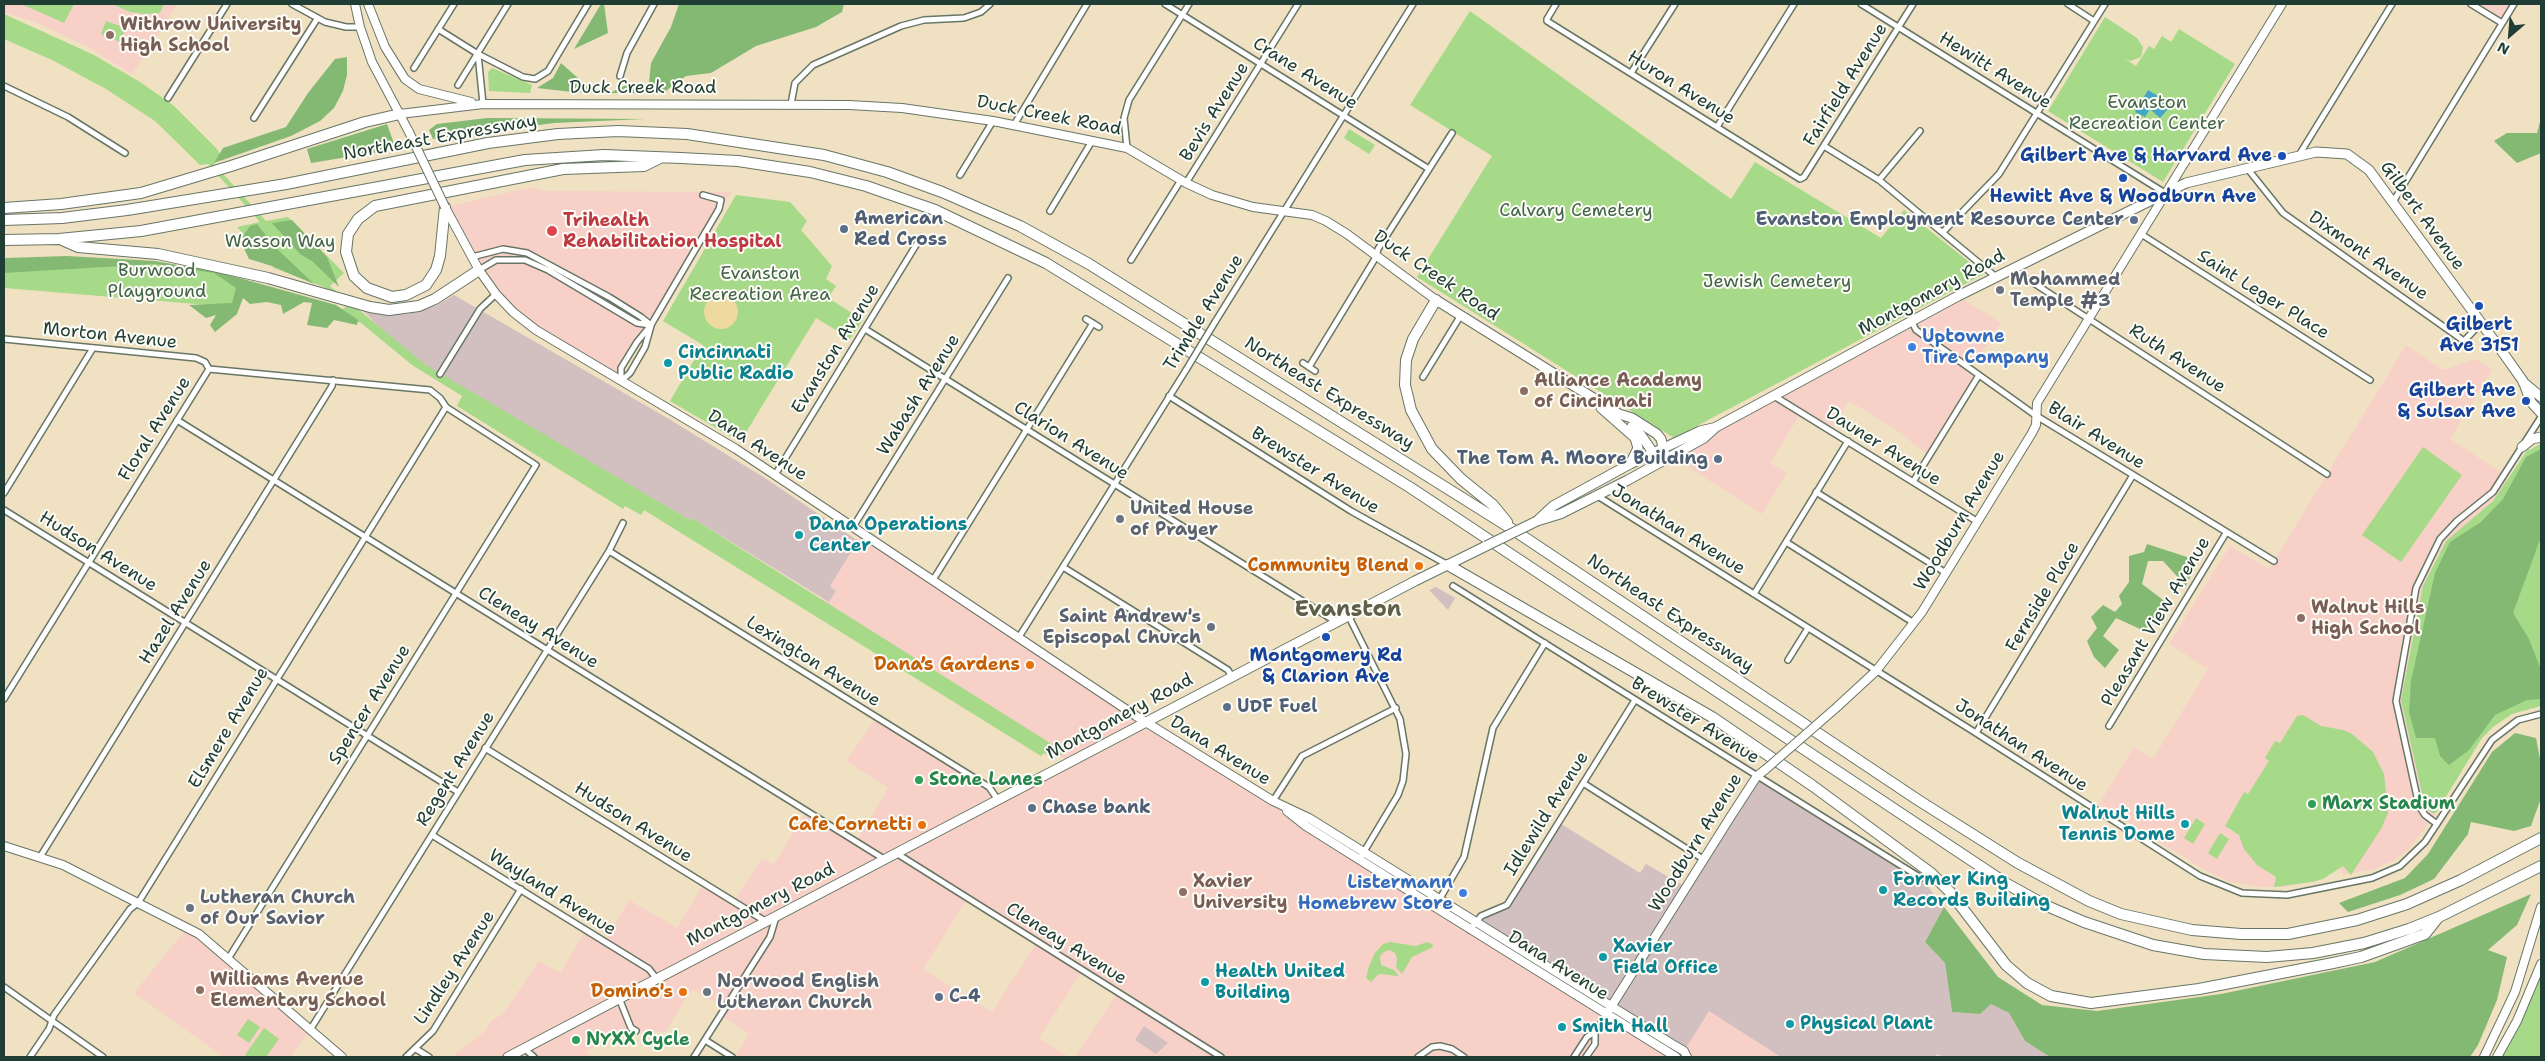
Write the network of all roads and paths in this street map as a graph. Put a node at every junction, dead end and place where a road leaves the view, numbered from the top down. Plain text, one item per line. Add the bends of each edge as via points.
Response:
1 (227, 4) edge
2 (292, 4) edge
3 (356, 4) edge
4 (368, 4) edge
5 (454, 4) edge
6 (508, 4) edge
7 (588, 4) edge
8 (654, 4) edge
9 (990, 4) edge
10 (1087, 4) edge
11 (1165, 4) edge
12 (1189, 4) edge
13 (1298, 4) edge
14 (1413, 4) edge
15 (1556, 4) edge
16 (1675, 4) edge
17 (1794, 4) edge
18 (1861, 4) edge
19 (1913, 4) edge
20 (2068, 4) edge
21 (2105, 4) edge
22 (2392, 4) edge
23 (2471, 4) edge
24 (2514, 4) edge
25 (2279, 5) edge
26 (1183, 15) junction
27 (317, 19) junction
28 (2094, 21) junction
29 (2502, 23) junction
30 (1898, 26) junction
31 (360, 27) junction
32 (438, 29) junction
33 (478, 54) junction
34 (1261, 63) junction
35 (414, 68) dead end
36 (1631, 73) junction
37 (620, 76) dead end
38 (458, 85) dead end
39 (4, 86) edge
40 (168, 98) dead end
41 (483, 104) junction
42 (791, 104) junction
43 (2036, 113) junction
44 (400, 114) junction
45 (1344, 115) junction
46 (254, 118) dead end
47 (993, 121) junction
48 (1014, 125) junction
49 (1717, 127) junction
50 (1920, 130) dead end
51 (1452, 133) dead end
52 (1092, 140) junction
53 (1824, 146) junction
54 (1127, 148) junction
55 (125, 153) dead end
56 (2300, 155) junction
57 (662, 157) junction
58 (2247, 168) junction
59 (1429, 169) junction
60 (960, 175) dead end
61 (1800, 178) joint
62 (1879, 180) junction
63 (1184, 181) junction
64 (2166, 193) junction
65 (703, 195) dead end
66 (2393, 202) junction
67 (445, 207) junction
68 (4, 208) edge
69 (1050, 211) dead end
70 (1282, 212) junction
71 (4, 220) edge
72 (1943, 232) junction
73 (2141, 234) junction
74 (921, 237) dead end
75 (59, 238) junction
76 (4, 240) edge
77 (472, 257) junction
78 (1376, 257) junction
79 (1131, 260) dead end
80 (2012, 269) junction
81 (479, 270) junction
82 (1996, 277) junction
83 (1008, 278) dead end
84 (496, 294) junction
85 (1436, 300) junction
86 (1461, 315) junction
87 (2088, 318) junction
88 (1086, 319) dead end
89 (1912, 322) junction
90 (1093, 323) junction
91 (2481, 323) junction
92 (651, 326) junction
93 (1099, 327) dead end
94 (865, 329) junction
95 (4, 339) edge
96 (93, 348) junction
97 (1303, 363) dead end
98 (1309, 367) junction
99 (209, 368) junction
100 (1315, 371) dead end
101 (440, 374) dead end
102 (1979, 376) junction
103 (1423, 377) dead end
104 (946, 379) junction
105 (333, 380) junction
106 (2370, 380) dead end
107 (621, 381) junction
108 (2522, 381) junction
109 (1169, 396) junction
110 (1774, 396) junction
111 (2541, 397) edge
112 (1593, 398) junction
113 (2531, 402) junction
114 (446, 407) junction
115 (2541, 413) edge
116 (1619, 414) junction
117 (2035, 415) junction
118 (2541, 417) edge
119 (177, 420) junction
120 (1716, 427) junction
121 (1026, 430) junction
122 (2541, 437) edge
123 (1848, 441) junction
124 (2522, 447) junction
125 (1659, 452) junction
126 (1663, 461) junction
127 (1630, 464) junction
128 (2327, 474) dead end
129 (774, 475) junction
130 (2134, 475) junction
131 (274, 480) junction
132 (1913, 482) junction
133 (1115, 485) junction
134 (1816, 492) junction
135 (4, 493) edge
136 (1596, 496) junction
137 (4, 510) edge
138 (1537, 521) junction
139 (623, 522) dead end
140 (1978, 522) junction
141 (853, 527) junction
142 (1512, 529) junction
143 (2226, 533) junction
144 (365, 537) junction
145 (1786, 542) junction
146 (609, 551) junction
147 (88, 561) junction
148 (2274, 561) dead end
149 (1448, 565) junction
150 (1063, 567) junction
151 (1946, 573) junction
152 (933, 580) junction
153 (1454, 586) dead end
154 (456, 593) junction
155 (1754, 594) junction
156 (1349, 617) junction
157 (186, 623) junction
158 (1339, 623) junction
159 (1914, 623) junction
160 (1808, 628) junction
161 (1019, 637) junction
162 (1545, 643) junction
163 (547, 649) junction
164 (1788, 660) dead end
165 (1876, 671) junction
166 (1232, 677) junction
167 (276, 678) junction
168 (4, 699) edge
169 (1635, 700) junction
170 (1396, 708) junction
171 (2541, 714) edge
172 (1146, 722) junction
173 (2109, 726) dead end
174 (1976, 733) junction
175 (368, 735) junction
176 (485, 748) junction
177 (1757, 776) junction
178 (1583, 783) junction
179 (458, 792) junction
180 (998, 800) junction
181 (1273, 801) junction
182 (2437, 824) junction
183 (432, 835) junction
184 (2537, 841) edge
185 (4, 846) edge
186 (896, 853) junction
187 (1361, 856) junction
188 (40, 857) junction
189 (884, 859) junction
190 (1703, 859) junction
191 (2541, 866) edge
192 (1921, 878) dead end
193 (521, 889) junction
194 (1439, 900) junction
195 (138, 903) junction
196 (2541, 907) edge
197 (1435, 908) junction
198 (776, 917) junction
199 (2439, 917) junction
200 (766, 922) junction
201 (1475, 922) junction
202 (1470, 930) junction
203 (228, 959) junction
204 (2541, 964) edge
205 (656, 978) junction
206 (4, 987) edge
207 (619, 998) junction
208 (1612, 1006) junction
209 (1607, 1014) junction
210 (52, 1022) junction
211 (310, 1030) junction
212 (636, 1031) dead end
213 (1595, 1032) junction
214 (705, 1040) junction
215 (416, 1049) junction
216 (525, 1049) junction
217 (30, 1057) edge
218 (103, 1057) edge
219 (342, 1057) edge
220 (406, 1057) edge
221 (430, 1057) edge
222 (508, 1057) edge
223 (534, 1057) edge
224 (694, 1057) edge
225 (732, 1057) edge
226 (1221, 1057) edge
227 (1418, 1057) edge
228 (1464, 1057) edge
229 (1574, 1057) edge
230 (1586, 1057) edge
231 (1676, 1057) edge
232 (1687, 1057) edge
233 (2484, 1057) edge
234 (2498, 1057) edge

1 - 40 street
2 - 27 street
3 - 31 street, Dana Avenue
4 - 41 street via 384,47 406,79 419,89
5 - 32 street
6 - 33 street
7 - 33 street via 548,71 538,78 523,77
8 - 37 street via 628,53
9 - 42 street via 982,12 964,18 924,20 901,26 813,65 795,83
10 - 48 street
11 - 26 street, Crane Avenue
12 - 26 street
13 - 34 street, Bevis Avenue
14 - 45 street, Trimble Avenue
15 - 36 street, Huron Avenue via 1548,21
16 - 36 street
17 - 49 street
18 - 30 street, Hewitt Avenue
19 - 30 street, Fairfield Avenue
20 - 28 street
21 - 28 street
22 - 56 street
23 - 29 street
24 - 29 street
25 - 64 street, Woodburn Avenue
26 - 34 street, Crane Avenue
26 - 54 street via 1129,100 1124,118
27 - 31 street
27 - 46 street
28 - 43 street
29 - 66 street
30 - 43 street, Hewitt Avenue
30 - 53 street, Fairfield Avenue
31 - 44 street, Dana Avenue via 378,75
32 - 33 street
32 - 35 street
33 - 38 street
33 - 41 street
34 - 45 street, Crane Avenue
34 - 63 street, Bevis Avenue
36 - 49 street, Huron Avenue
39 - 55 street via 68,117
41 - 42 street, Duck Creek Road
41 - 44 street, Duck Creek Road
42 - 47 street, Duck Creek Road via 902,108
43 - 64 street, Hewitt Avenue
43 - 72 street via 1999,174
44 - 67 street, Dana Avenue, bridge
44 - 68 highway via 365,122 141,193
45 - 59 street, Crane Avenue
45 - 70 street, Trimble Avenue
47 - 48 street, Duck Creek Road
47 - 60 street
48 - 52 street, Duck Creek Road
49 - 61 street, Huron Avenue
50 - 62 street
51 - 59 street
52 - 54 street, Duck Creek Road
52 - 69 street
53 - 61 street, Fairfield Avenue via 1804,177
53 - 62 street
54 - 63 street, Duck Creek Road
56 - 58 main road, Gilbert Avenue
56 - 66 main road, Gilbert Avenue via 2334,152 2355,158 2369,170
57 - 67 highway via 644,166 563,169 375,206 358,219 348,234 346,252 354,276 367,288 392,297 406,295 426,285 440,256
57 - 75 highway, Northeast Expressway via 604,155 525,160 141,230
57 - 199 highway, Northeast Expressway via 738,161 810,172 866,186 935,210 1046,263 1412,488 2007,884 2084,922 2120,936 2180,951 2268,957 2313,953 2364,942
58 - 64 main road, Gilbert Avenue via 2186,183
58 - 91 street, Dixmont Avenue via 2283,212 2464,341
59 - 78 street
62 - 72 street
63 - 70 street, Duck Creek Road via 1232,202
63 - 79 street, Bevis Avenue
64 - 73 street, Woodburn Avenue
64 - 80 main road, Montgomery Road
65 - 92 street via 721,200 719,209
66 - 91 main road, Gilbert Avenue
67 - 77 street, Dana Avenue
70 - 78 street, Duck Creek Road via 1326,220
70 - 109 street, Trimble Avenue, bridge
71 - 142 highway, Northeast Expressway via 62,218 127,210 286,184 488,143 558,134 618,131 687,134 824,155 897,175 1020,226 1215,341
72 - 82 street
73 - 87 street, Woodburn Avenue
73 - 106 street, Saint Leger Place
74 - 94 street, Evanston Avenue
75 - 76 highway, Northeast Expressway
75 - 81 highway via 78,247 158,254 268,278 389,310 419,306 435,299
77 - 81 street, Dana Avenue
77 - 92 street via 503,248 527,253 609,297
78 - 85 street, Duck Creek Road
78 - 98 street
80 - 82 main road, Montgomery Road
80 - 87 street, Ruth Avenue
81 - 84 street, Dana Avenue
81 - 92 street via 496,260 525,260 548,270 637,323
82 - 89 main road, Montgomery Road
83 - 104 street, Wabash Avenue
84 - 101 street via 480,309
84 - 107 street, Dana Avenue via 536,330
85 - 86 main road, Duck Creek Road
85 - 142 highway via 1412,339 1406,360 1411,410 1432,449 1493,505
86 - 103 street
86 - 112 main road, Duck Creek Road
87 - 117 street, Woodburn Avenue via 2037,403
87 - 128 street, Ruth Avenue
88 - 90 street
89 - 102 street, Blair Avenue via 1916,330
89 - 110 main road, Montgomery Road
90 - 93 street
90 - 121 street
91 - 108 main road, Gilbert Avenue
92 - 107 street via 645,347 630,373
92 - 107 street via 622,368
94 - 104 street, Clarion Avenue
94 - 129 street, Evanston Avenue
95 - 96 street, Morton Avenue
96 - 99 street, Morton Avenue via 196,358
96 - 135 street
97 - 98 street
98 - 100 street
99 - 105 street, Floral Avenue
99 - 119 street, Floral Avenue
102 - 117 street, Blair Avenue
102 - 132 street
104 - 121 street, Clarion Avenue
104 - 141 street, Wabash Avenue
105 - 114 street, Floral Avenue via 421,388 436,394
105 - 131 street, Hazel Avenue
107 - 129 street, Dana Avenue
108 - 111 main road, Gilbert Avenue
108 - 113 main road, Gilbert Avenue
109 - 133 street, Trimble Avenue
109 - 149 street, Brewster Avenue via 1351,510
110 - 120 main road, Montgomery Road
110 - 123 street, Dauner Avenue
112 - 116 main road, Duck Creek Road
112 - 127 main road via 1635,438 1638,448
113 - 115 main road, Gilbert Avenue
113 - 118 main road
114 - 144 street, Elsmere Avenue
114 - 154 street, Spencer Avenue via 536,464
116 - 125 main road, Duck Creek Road
116 - 125 main road, Duck Creek Road via 1632,418 1657,434 1661,439
117 - 130 street, Blair Avenue
117 - 140 street, Woodburn Avenue via 2036,425 2032,433
118 - 124 street
119 - 131 street, Cleneay Avenue
119 - 147 street, Floral Avenue
120 - 125 main road, Montgomery Road via 1700,431
120 - 126 main road, Montgomery Road via 1704,438
121 - 133 street, Clarion Avenue
121 - 152 street
122 - 124 main road
123 - 132 street, Dauner Avenue
123 - 134 street
124 - 182 street via 2493,492 2440,539 2416,588 2397,689 2397,707 2419,806
125 - 126 main road, Duck Creek Road
125 - 127 main road, Montgomery Road
126 - 136 main road, Montgomery Road
127 - 138 main road, Montgomery Road via 1553,506
129 - 141 street, Dana Avenue
130 - 143 street, Blair Avenue
130 - 174 street, Fernside Place
131 - 144 street, Cleneay Avenue
131 - 157 street, Hazel Avenue
132 - 140 street, Dauner Avenue
133 - 150 street, Trimble Avenue
133 - 158 street, Clarion Avenue
134 - 145 street
134 - 151 street
136 - 138 main road, Montgomery Road via 1560,514
136 - 155 street, Jonathan Avenue
137 - 147 street, Hudson Avenue
138 - 149 main road, Montgomery Road, bridge
139 - 146 street, Regent Avenue
140 - 151 street, Woodburn Avenue
141 - 152 street, Dana Avenue
142 - 184 highway, Northeast Expressway via 2009,858 2058,886 2121,914 2192,930 2288,934 2357,920 2407,904
143 - 148 street, Blair Avenue
143 - 173 street, Pleasant View Avenue
144 - 154 street, Cleneay Avenue
144 - 167 street, Elsmere Avenue
145 - 155 street
145 - 159 street
146 - 163 street, Regent Avenue
146 - 180 street, Lexington Avenue via 989,787
147 - 157 street, Hudson Avenue
147 - 168 street, Floral Avenue
149 - 156 main road, Montgomery Road
149 - 199 highway via 1712,717 1813,786 1931,873 1950,892 2006,965 2027,984 2051,996 2092,1002 2199,989 2333,963 2361,957 2425,934
150 - 161 street, Trimble Avenue
150 - 166 street via 1228,670
151 - 159 street, Woodburn Avenue
152 - 161 street, Dana Avenue
153 - 162 street, Brewster Avenue
154 - 163 street, Cleneay Avenue
154 - 175 street, Spencer Avenue
155 - 160 street, Jonathan Avenue
156 - 158 main road, Montgomery Road
156 - 170 street
157 - 167 street, Hudson Avenue
157 - 188 street, Hazel Avenue
158 - 166 main road, Montgomery Road
159 - 165 street, Woodburn Avenue
160 - 164 street
160 - 165 street, Jonathan Avenue
161 - 172 street, Dana Avenue
162 - 169 street, Brewster Avenue
162 - 194 street via 1492,728 1464,858
163 - 176 street, Regent Avenue
163 - 189 street, Cleneay Avenue
165 - 174 street, Jonathan Avenue
165 - 177 street, Woodburn Avenue, bridge
166 - 172 main road, Montgomery Road
167 - 175 street, Hudson Avenue
167 - 195 street, Elsmere Avenue
169 - 177 street, Brewster Avenue
169 - 178 street, Idlewild Avenue
170 - 181 street via 1302,756
170 - 187 street via 1406,742 1403,781 1392,806
171 - 182 street, Jonathan Avenue via 2518,720 2492,740
172 - 180 main road, Montgomery Road
172 - 181 street, Dana Avenue
174 - 182 street, Jonathan Avenue via 2200,876 2242,893 2287,895 2378,876 2409,860
175 - 179 street, Hudson Avenue
175 - 203 street, Spencer Avenue
176 - 179 street, Regent Avenue
176 - 200 street, Hudson Avenue
177 - 190 street, Woodburn Avenue
177 - 192 street, Brewster Avenue
178 - 190 street
178 - 201 street, Idlewild Avenue via 1507,905
179 - 183 street, Regent Avenue
180 - 186 main road, Montgomery Road
181 - 187 street, Dana Avenue via 1306,826
183 - 193 street, Wayland Avenue
183 - 211 street, Regent Avenue
185 - 188 street
186 - 189 main road, Montgomery Road
186 - 226 street, Cleneay Avenue
187 - 194 street, Dana Avenue
187 - 197 street, Dana Avenue
188 - 195 street via 63,865
189 - 198 main road, Montgomery Road
190 - 208 street, Woodburn Avenue
191 - 199 highway, Northeast Expressway
193 - 205 street, Wayland Avenue via 649,969
193 - 215 street, Lindley Avenue via 433,1031
194 - 197 street
194 - 201 street, Dana Avenue
195 - 203 street via 199,934
195 - 210 street, Elsmere Avenue via 130,909
196 - 233 street via 2515,992
197 - 202 street, Dana Avenue
198 - 200 main road, Montgomery Road
198 - 214 street via 770,936
200 - 205 main road, Montgomery Road
201 - 202 street, Idlewild Avenue
201 - 208 street, Dana Avenue
202 - 209 street, Dana Avenue
203 - 211 street
204 - 234 street
205 - 207 main road, Montgomery Road
206 - 210 street
207 - 212 street via 631,1028
207 - 216 main road, Montgomery Road
208 - 209 street, Woodburn Avenue
208 - 232 street, Dana Avenue
209 - 213 street
209 - 231 street, Dana Avenue
210 - 217 street, Elsmere Avenue
210 - 218 street
211 - 219 street
213 - 229 street via 1587,1037
213 - 230 street via 1595,1044
214 - 224 street
214 - 225 street
215 - 220 street, Lindley Avenue
215 - 221 street
216 - 222 main road, Montgomery Road
216 - 223 street
227 - 228 street via 1432,1047 1440,1046

